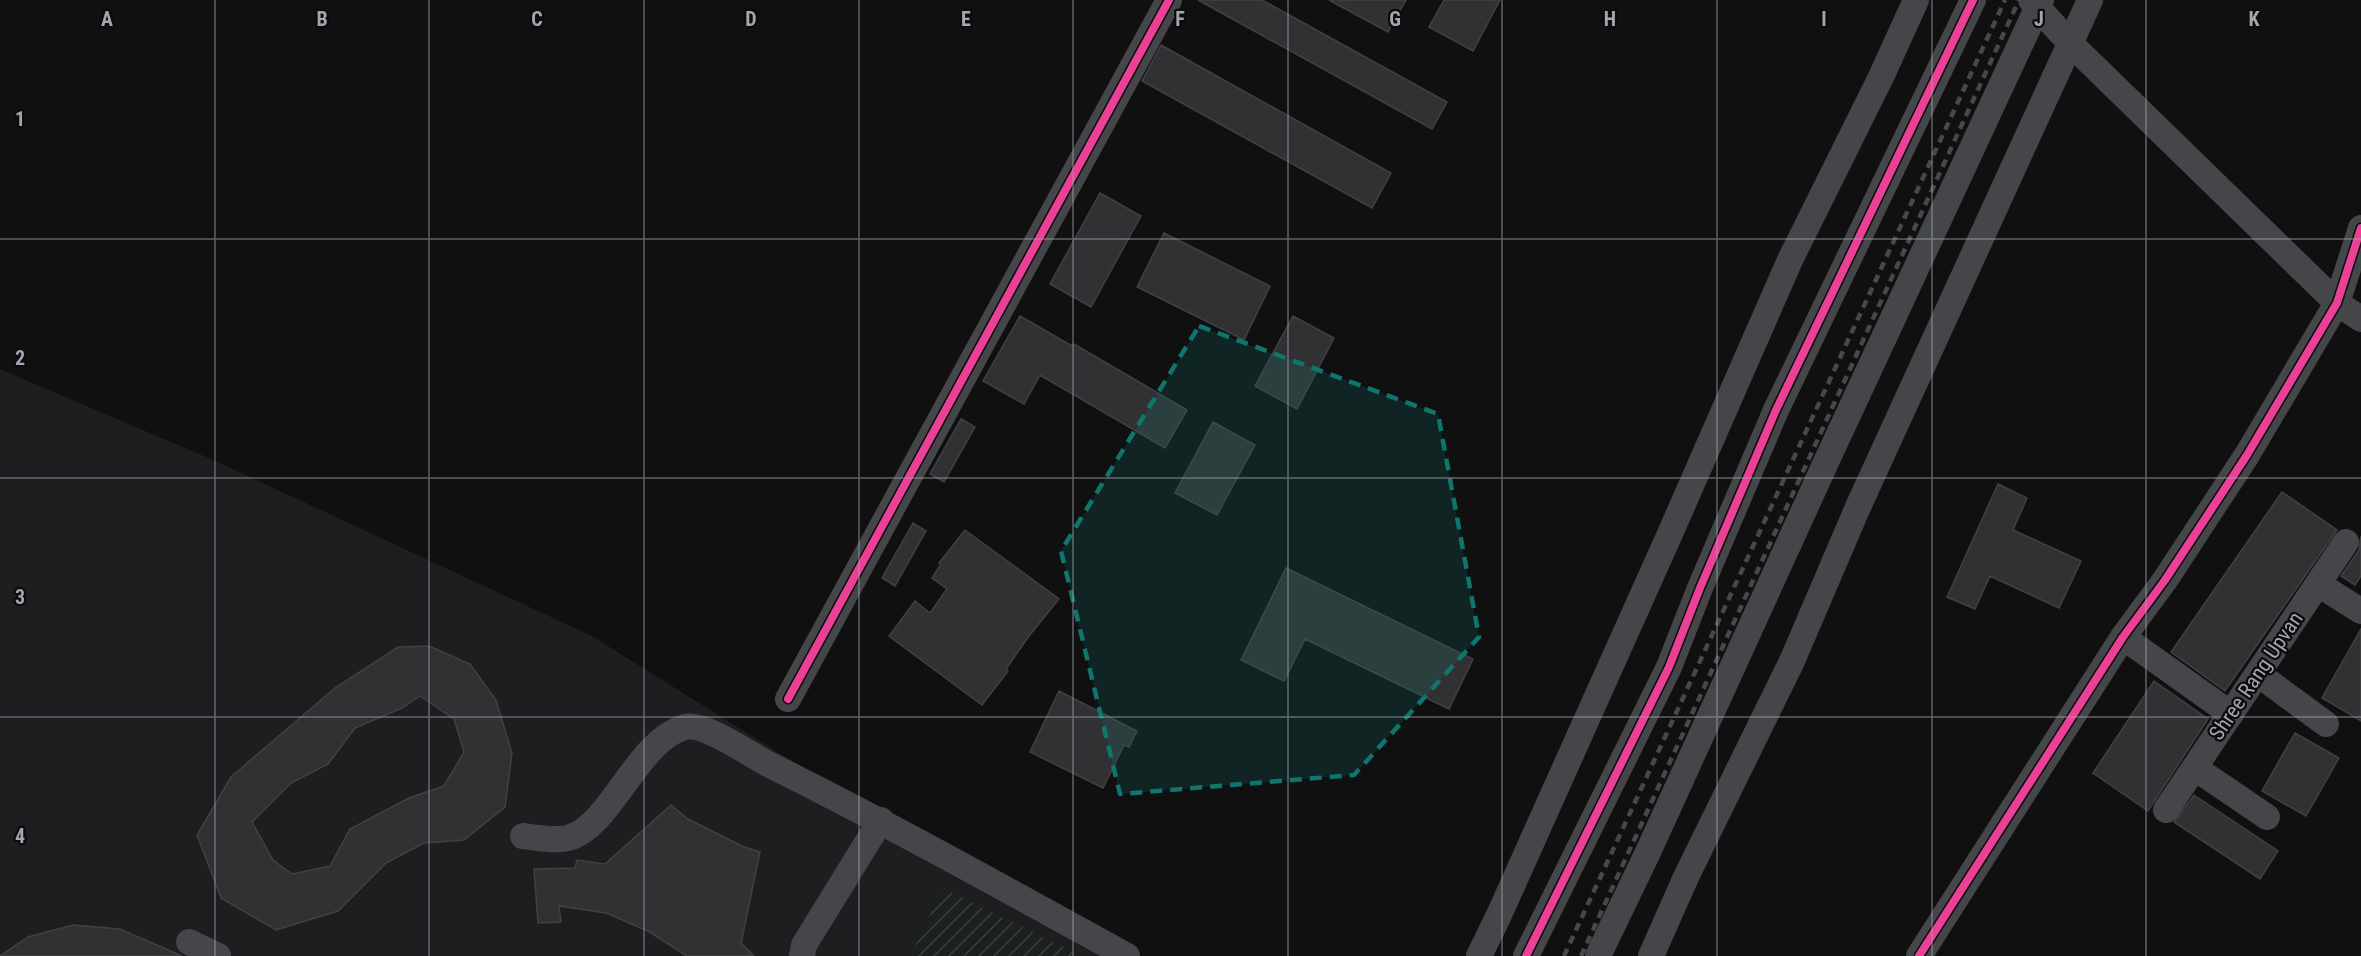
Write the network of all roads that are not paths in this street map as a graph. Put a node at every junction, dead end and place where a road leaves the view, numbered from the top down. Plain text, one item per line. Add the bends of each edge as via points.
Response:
1 (1169, 0) edge
2 (1916, 0) edge
3 (1973, 0) edge
4 (2090, 0) edge
5 (2037, 2) edge
6 (2070, 43) junction
7 (2361, 228) edge
8 (2337, 303) junction
9 (2361, 319) edge
10 (2346, 542) dead end
11 (2318, 584) junction
12 (2361, 611) edge
13 (2123, 637) junction
14 (2258, 674) junction
15 (788, 699) dead end
16 (2231, 714) junction
17 (2326, 724) dead end
18 (2195, 768) junction
19 (2166, 810) dead end
20 (2267, 817) dead end
21 (881, 820) junction
22 (523, 836) dead end
23 (189, 942) dead end
24 (1924, 954) edge
25 (218, 956) edge
26 (802, 956) edge
27 (1127, 956) edge
28 (1479, 956) edge
29 (1527, 956) edge
30 (1598, 956) edge
31 (1651, 956) edge

1 - 15 street
2 - 28 street via 1790,260
3 - 29 street via 1776,410 1669,667
4 - 6 street
5 - 6 street
5 - 30 street
6 - 8 street
6 - 31 street via 1792,661
7 - 8 street
8 - 9 street
8 - 13 street via 2241,464
10 - 11 street, Shree Rang Upvan
11 - 12 street
11 - 14 street, Shree Rang Upvan
13 - 16 street
13 - 24 street
14 - 16 street, Shree Rang Upvan
14 - 17 street
16 - 18 street, Shree Rang Upvan
18 - 19 street, Shree Rang Upvan
18 - 20 street
21 - 22 street via 701,727 685,726 654,746 592,823 571,838
21 - 26 street via 804,945
21 - 27 street
23 - 25 street

